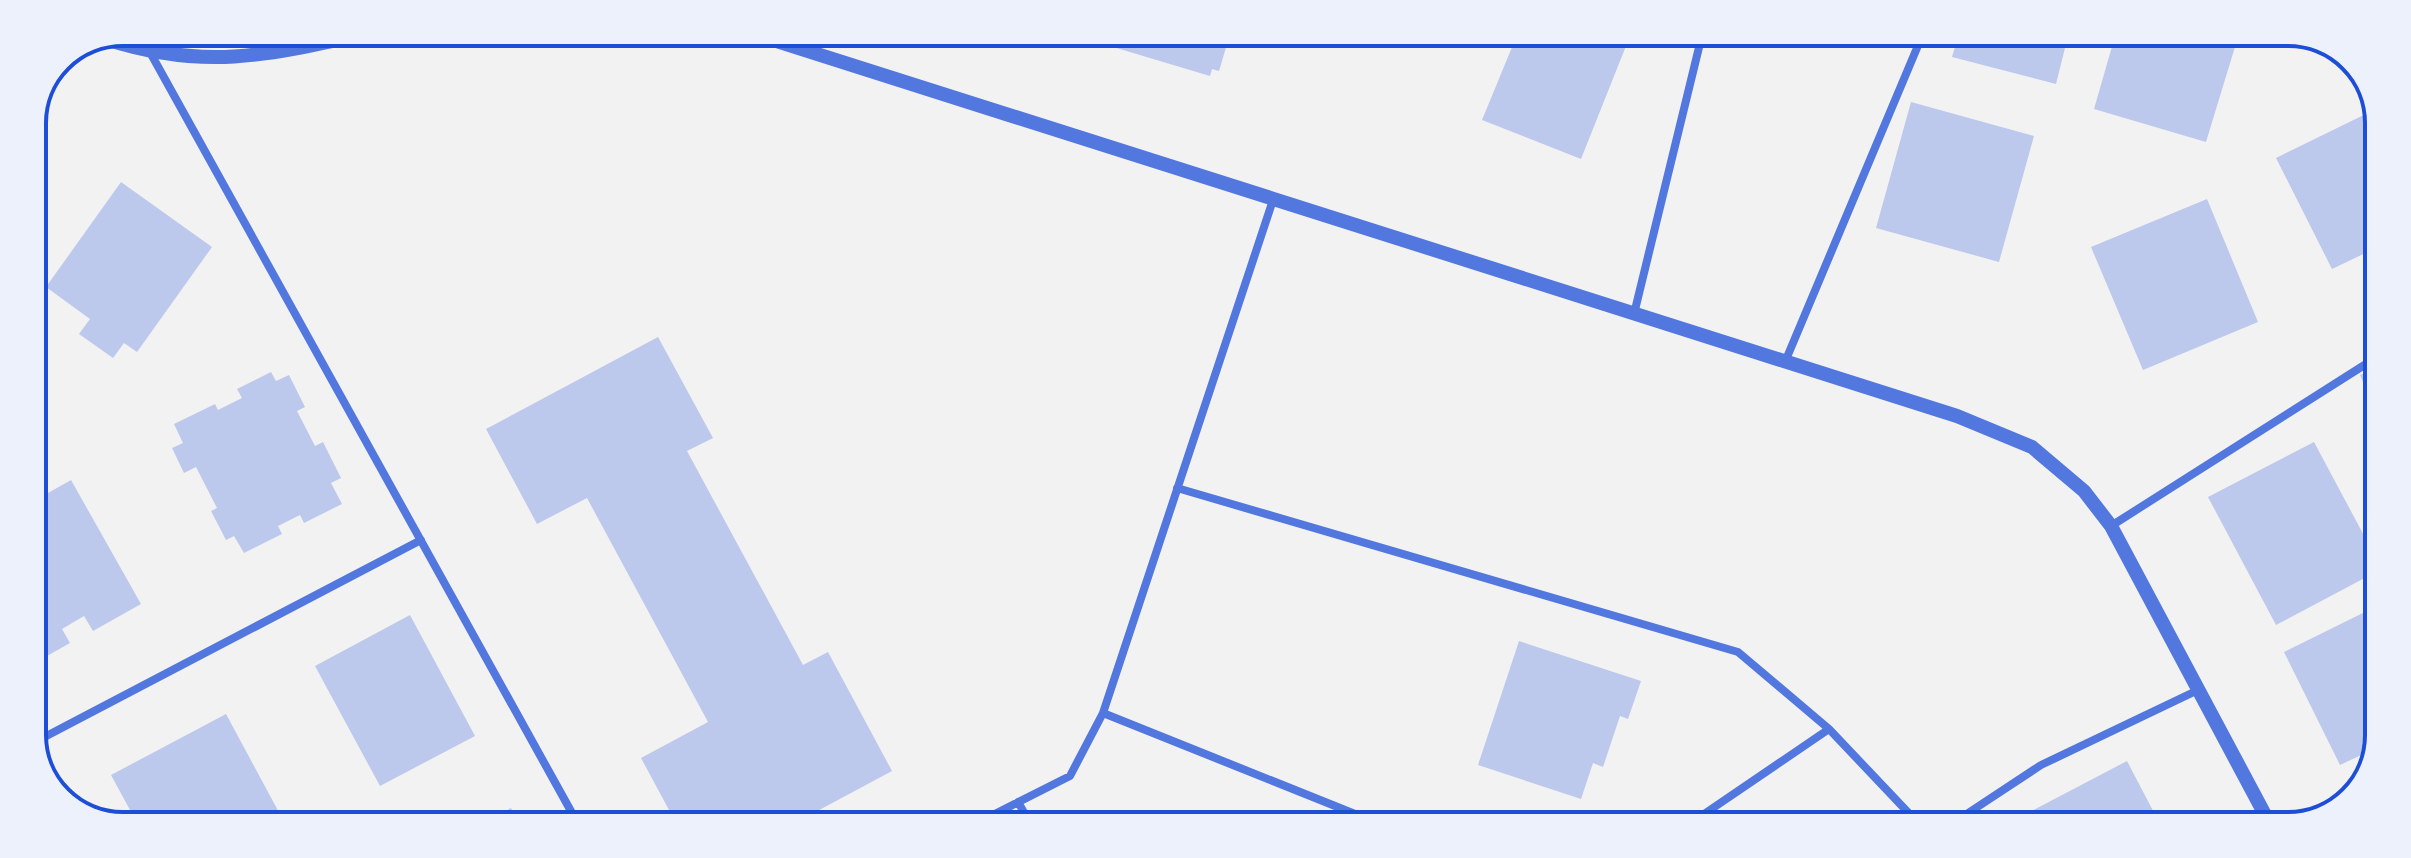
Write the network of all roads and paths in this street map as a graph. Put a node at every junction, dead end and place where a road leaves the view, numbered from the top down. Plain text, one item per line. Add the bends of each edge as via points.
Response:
1 (127, 46) edge
2 (309, 46) edge
3 (792, 46) edge
4 (1699, 46) edge
5 (1918, 46) edge
6 (151, 54) junction
7 (1273, 200) junction
8 (1634, 314) junction
9 (1785, 362) junction
10 (2365, 365) edge
11 (1177, 488) junction
12 (2111, 526) junction
13 (421, 540) junction
14 (2196, 691) junction
15 (1103, 713) junction
16 (1829, 729) junction
17 (46, 736) edge
18 (1018, 802) junction
19 (571, 812) edge
20 (998, 812) edge
21 (1024, 812) edge
22 (1350, 812) edge
23 (1707, 812) edge
24 (1908, 812) edge
25 (1970, 812) edge
26 (2263, 812) edge

1 - 6 street
2 - 6 street via 214,59
3 - 7 street
4 - 8 street
5 - 9 street
6 - 13 street
7 - 8 street
7 - 11 street
8 - 9 street
9 - 12 street via 1957,416 2032,447 2084,491
10 - 12 street
11 - 15 street
11 - 16 street via 1738,652
12 - 14 street
13 - 17 street
13 - 19 street
14 - 25 street via 2041,765
14 - 26 street
15 - 18 street via 1070,776
15 - 22 street
16 - 23 street
16 - 24 street
18 - 20 street
18 - 21 street

